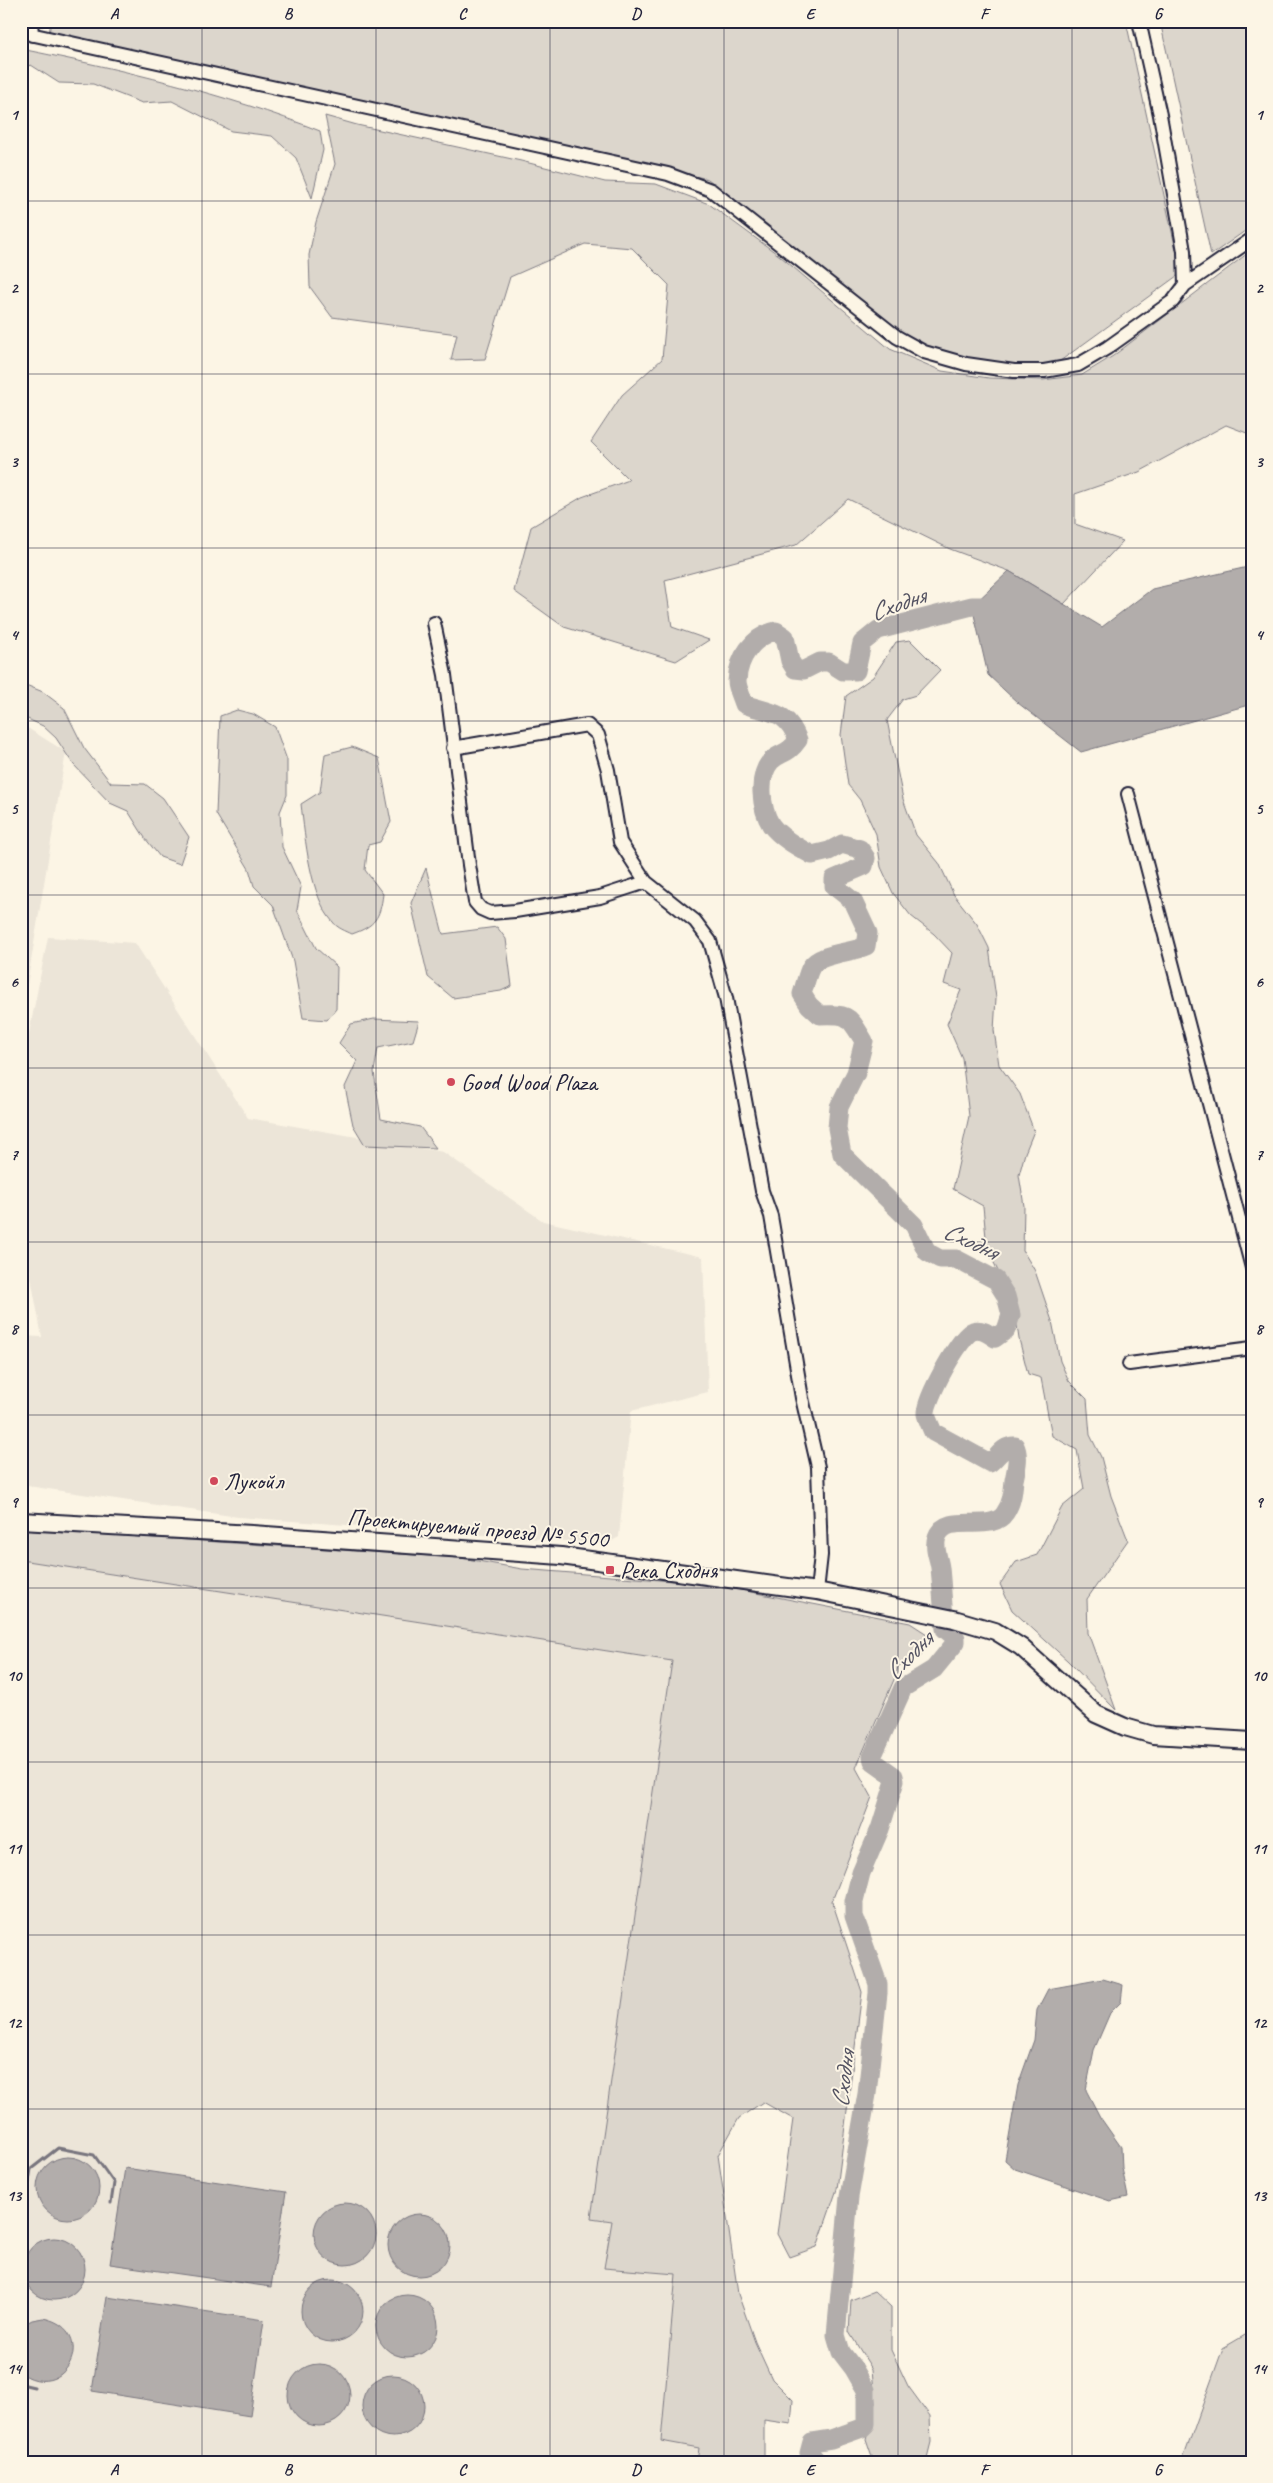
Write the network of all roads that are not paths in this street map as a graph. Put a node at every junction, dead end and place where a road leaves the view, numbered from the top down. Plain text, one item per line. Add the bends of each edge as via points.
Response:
1 (31, 21) edge
2 (1139, 21) edge
3 (27, 34) edge
4 (1252, 240) edge
5 (1185, 285) junction
6 (434, 623) dead end
7 (453, 748) junction
8 (1128, 794) dead end
9 (646, 882) junction
10 (1252, 1268) edge
11 (1252, 1348) edge
12 (1130, 1364) dead end
13 (21, 1521) edge
14 (817, 1591) junction
15 (1252, 1741) edge

1 - 3 street
2 - 5 street via 1184,250
3 - 5 street via 668,174 711,190 897,337 924,352 966,364 1014,371 1044,371 1078,365 1174,302
4 - 5 street
6 - 7 street via 445,675
7 - 9 street via 587,725 598,735 608,770 620,842
7 - 9 street via 475,902 481,909 490,913 515,911 600,897
8 - 10 street
9 - 14 street via 695,921 705,934 726,998 762,1191 772,1216 802,1398 818,1467 821,1555
11 - 12 street
13 - 14 street, Проектируемый проезд № 5500 via 561,1556
14 - 15 street, Проектируемый проезд № 5500 via 954,1619 996,1631 1021,1647 1096,1714 1125,1727 1153,1735

